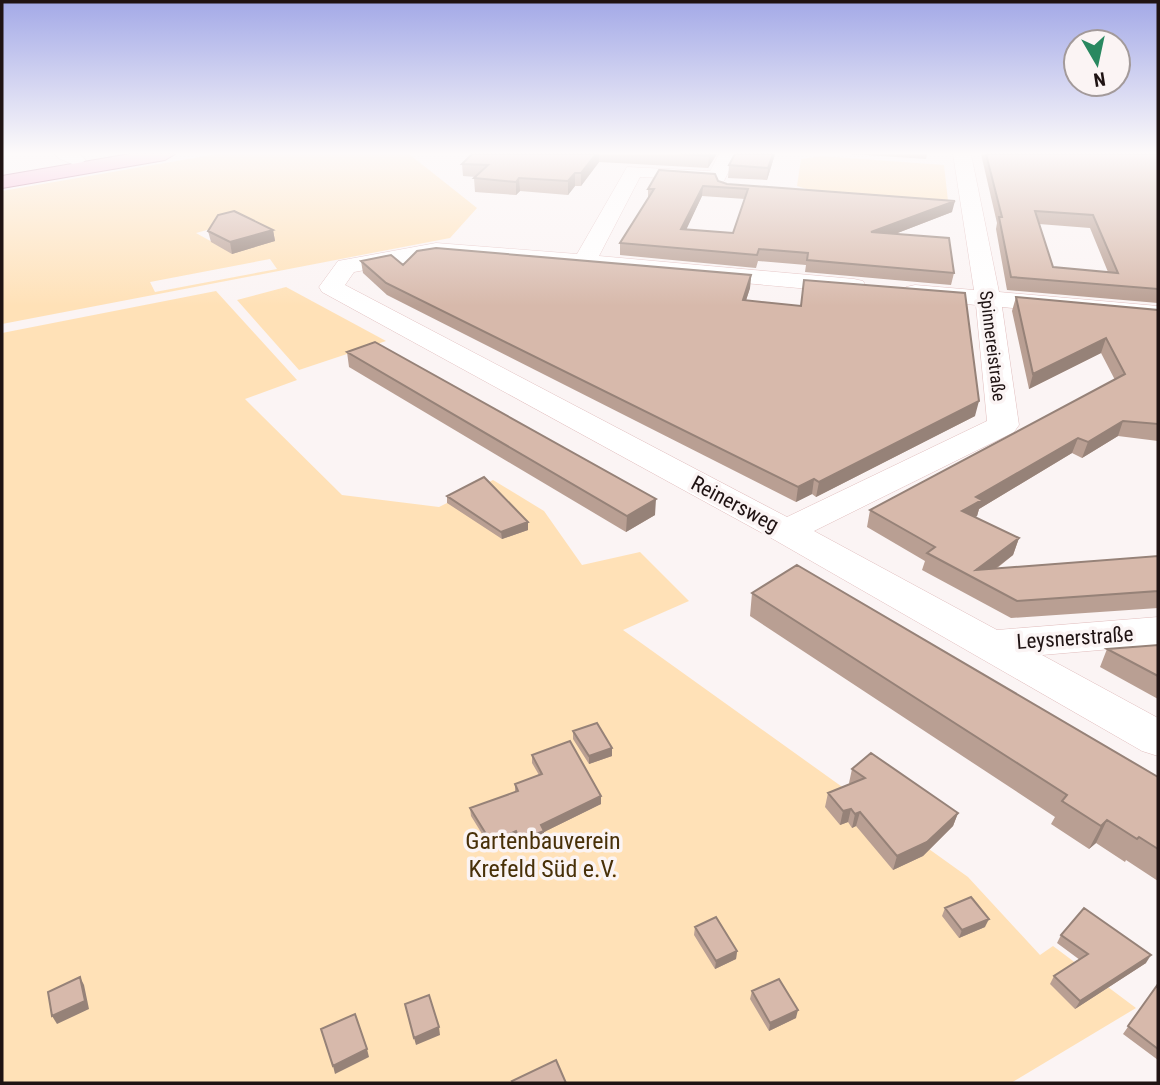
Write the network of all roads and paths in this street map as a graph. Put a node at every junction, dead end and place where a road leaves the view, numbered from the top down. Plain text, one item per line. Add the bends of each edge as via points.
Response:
1 (615, 205) edge
2 (958, 205) edge
3 (584, 260) junction
4 (988, 299) junction
5 (1158, 314) edge
6 (786, 531) junction
7 (1158, 631) edge
8 (992, 645) junction
9 (1158, 739) edge

1 - 3 street
2 - 4 street, Spinnereistraße
3 - 4 street
3 - 6 street, Reinersweg via 436,250 346,266 331,287
4 - 5 street
4 - 6 street, Spinnereistraße via 1003,425
6 - 8 street, Reinersweg
7 - 8 street, Leysnerstraße
8 - 9 street, Reinersweg

